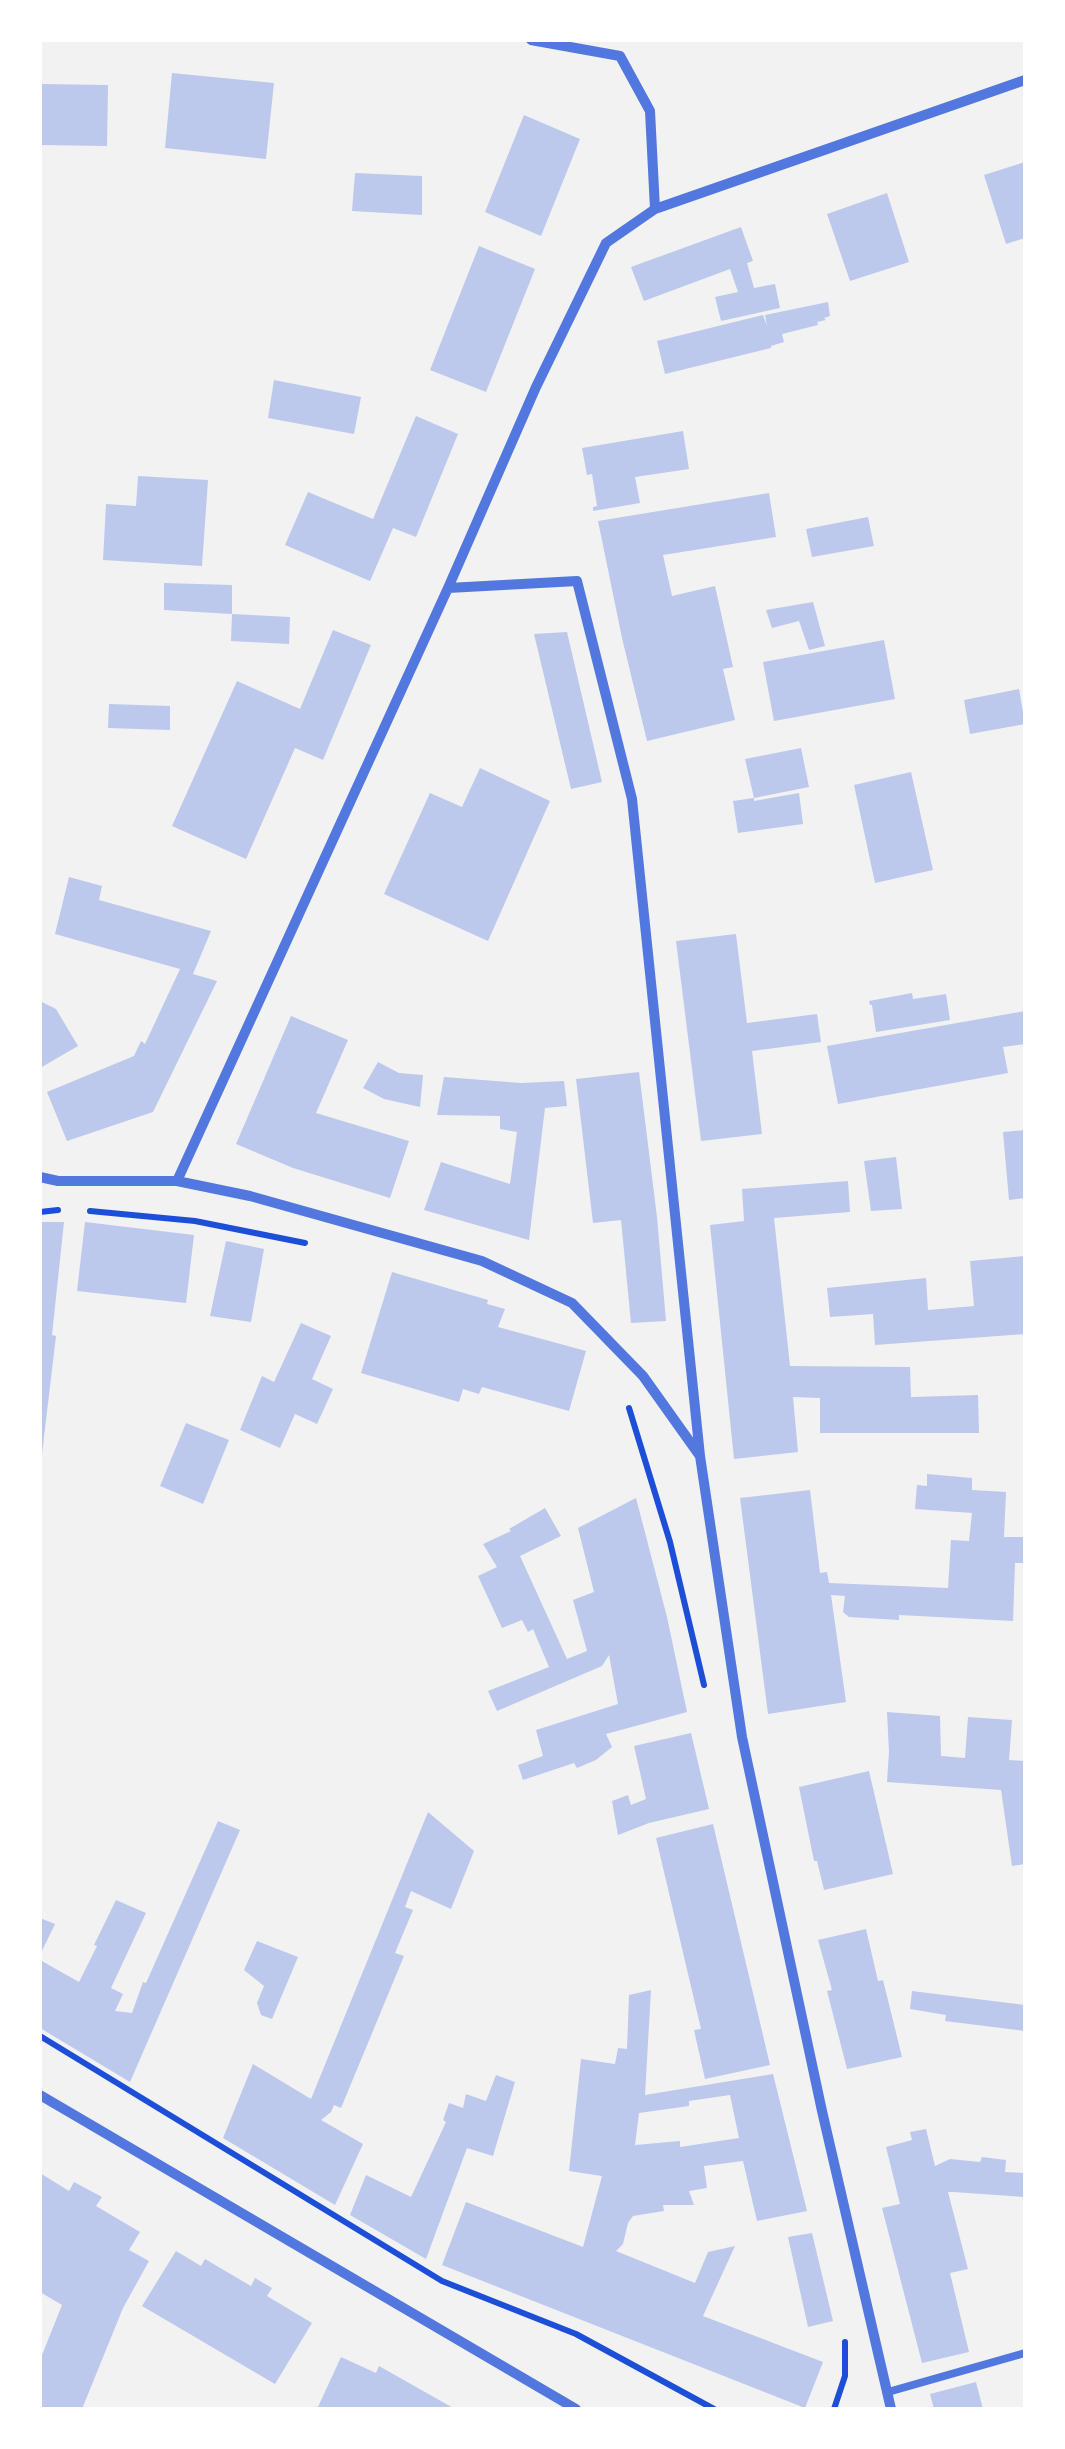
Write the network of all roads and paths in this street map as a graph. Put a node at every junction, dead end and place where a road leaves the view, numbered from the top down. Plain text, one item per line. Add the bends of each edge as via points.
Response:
1 (531, 40) edge
2 (1025, 80) edge
3 (656, 209) junction
4 (448, 588) junction
5 (40, 1177) edge
6 (177, 1180) junction
7 (70, 1209) dead end
8 (88, 1211) dead end
9 (40, 1212) edge
10 (309, 1244) dead end
11 (621, 1392) dead end
12 (700, 1456) junction
13 (706, 1696) dead end
14 (40, 2036) edge
15 (40, 2095) edge
16 (845, 2337) dead end
17 (1025, 2353) edge
18 (888, 2392) junction
19 (576, 2409) edge
20 (714, 2409) edge
21 (834, 2409) edge
22 (891, 2409) edge

1 - 3 street via 620,56 650,111
2 - 3 street
3 - 4 street via 606,243
4 - 6 street
4 - 12 street via 577,581 632,798
5 - 6 street
6 - 12 street via 482,1261 572,1304 643,1376
7 - 9 path
8 - 10 path via 195,1221
11 - 13 path via 670,1542
12 - 18 street via 742,1738
14 - 20 path via 442,2280 576,2334
15 - 19 street
16 - 21 path via 845,2376
17 - 18 lane
18 - 22 street

